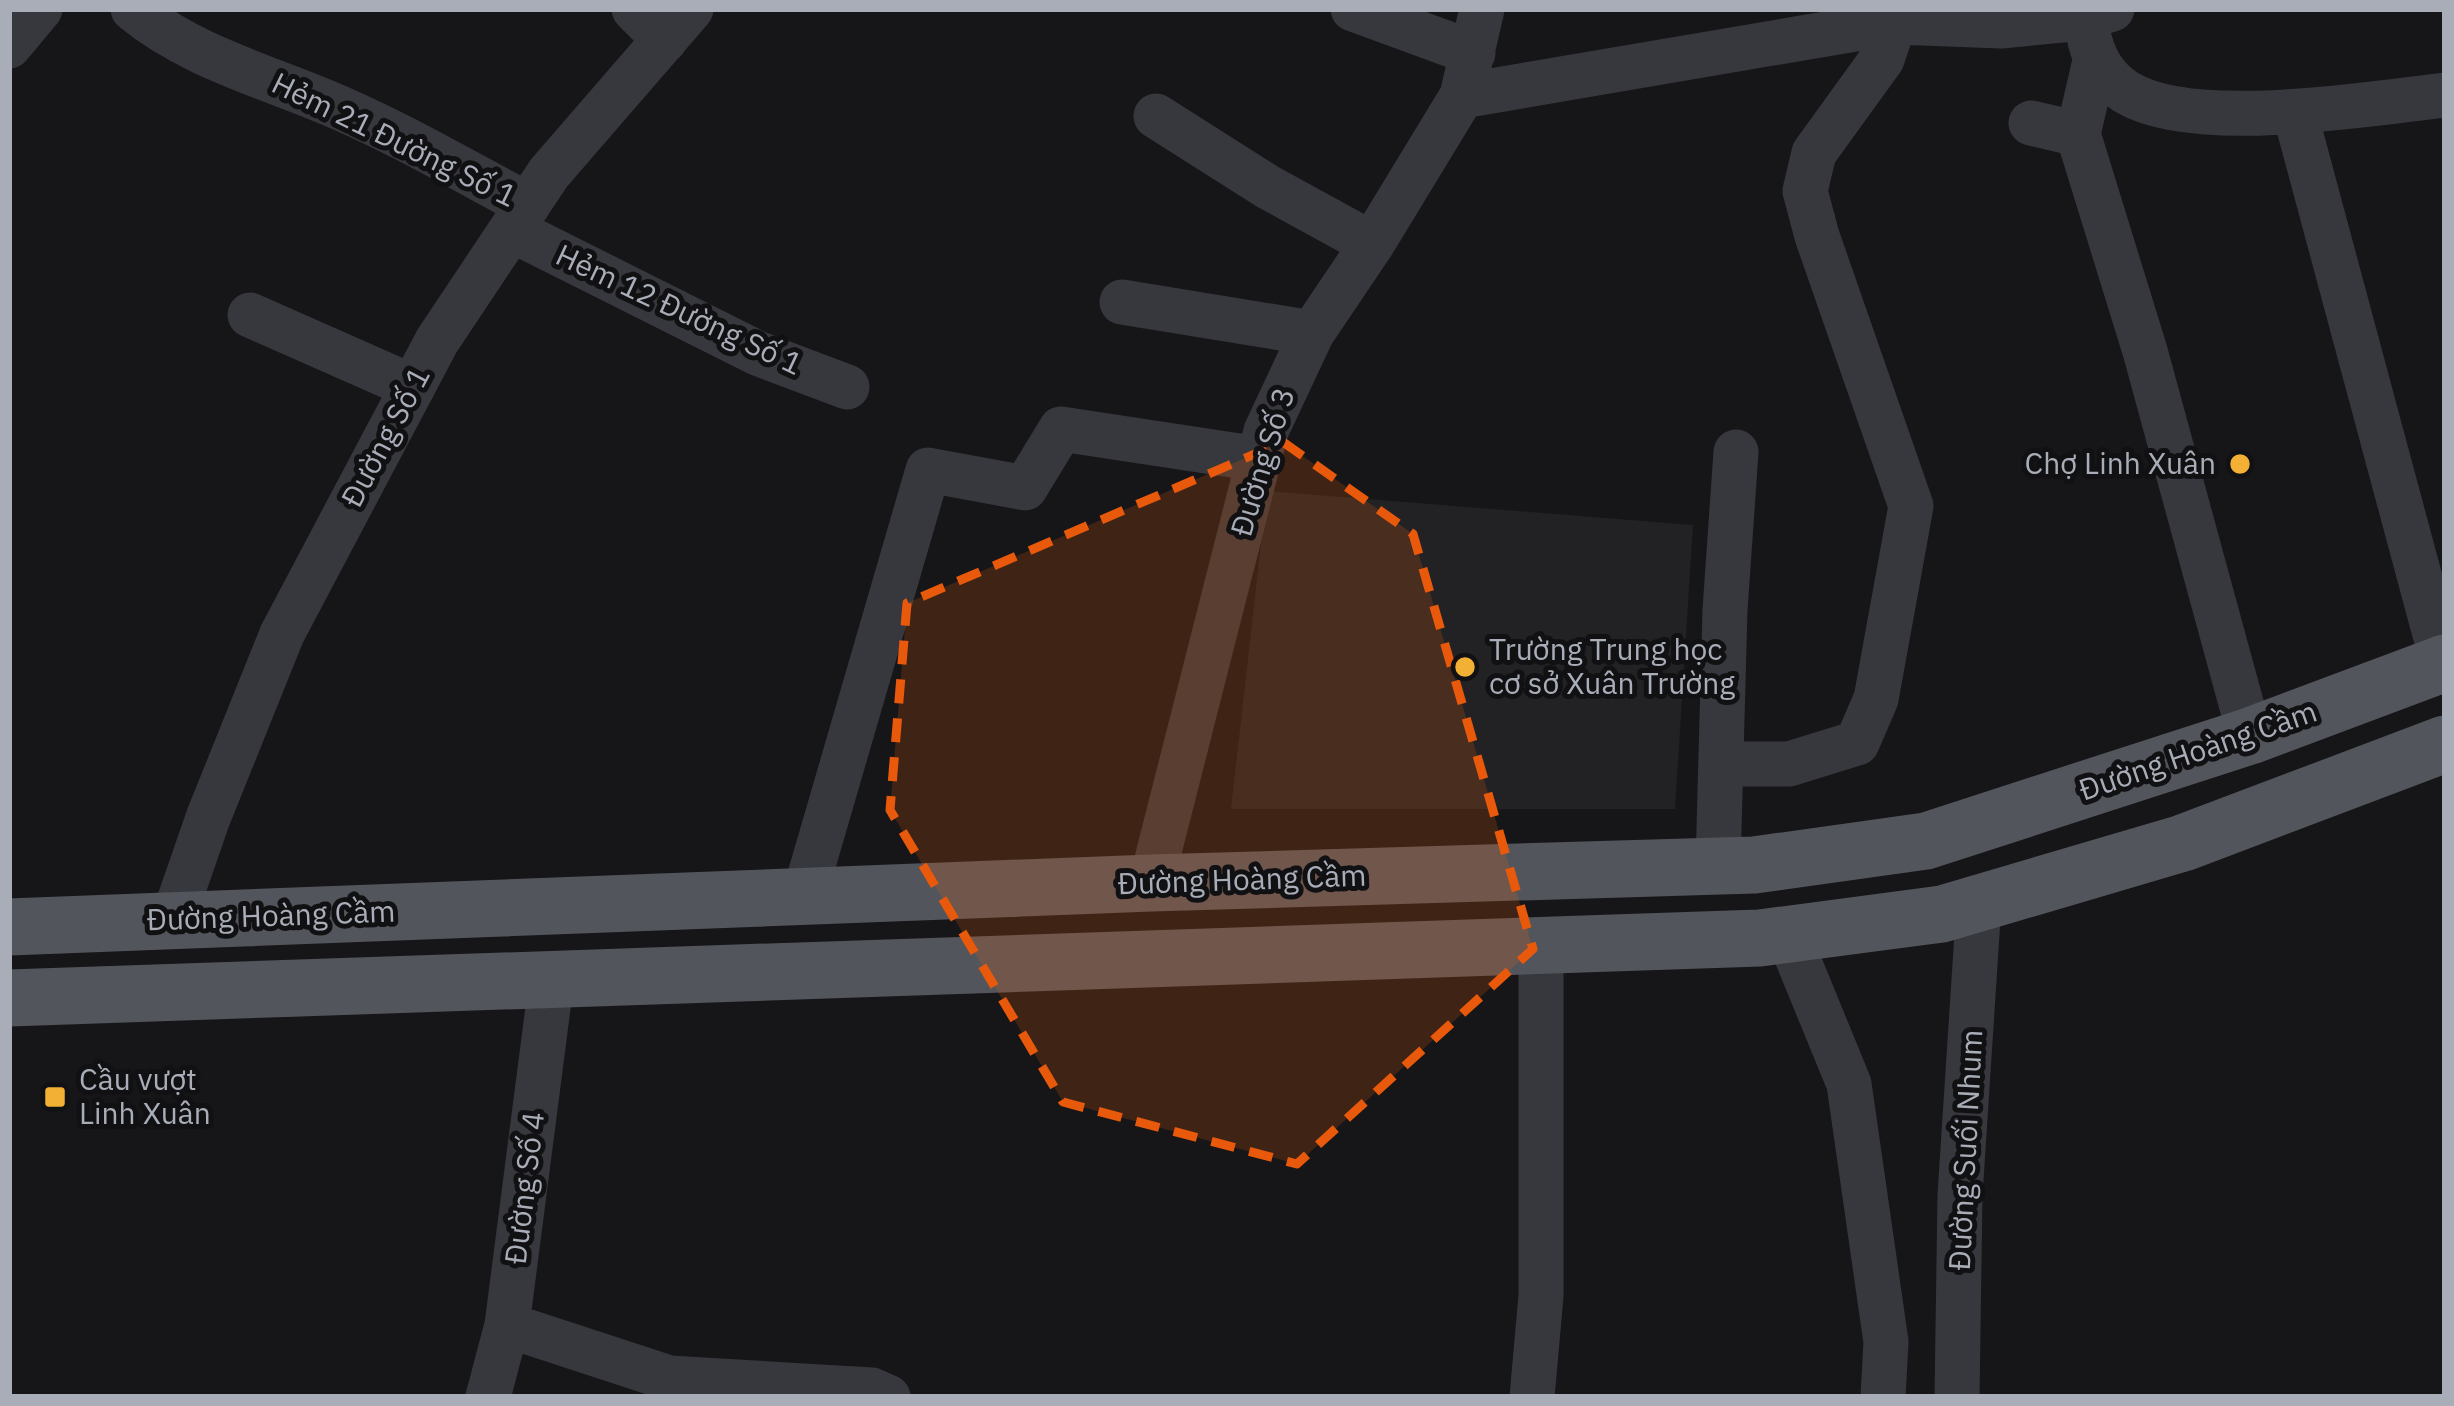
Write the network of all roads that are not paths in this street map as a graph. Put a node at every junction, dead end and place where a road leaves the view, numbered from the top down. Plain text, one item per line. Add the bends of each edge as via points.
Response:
1 (40, 9) edge
2 (133, 9) edge
3 (1353, 9) edge
4 (1482, 9) edge
5 (1897, 16) edge
6 (663, 19) edge
7 (2093, 24) edge
8 (9, 46) edge
9 (1468, 75) junction
10 (2445, 94) edge
11 (2295, 113) junction
12 (1156, 116) dead end
13 (2031, 123) dead end
14 (2078, 134) junction
15 (520, 218) junction
16 (1372, 244) junction
17 (1122, 302) dead end
18 (250, 315) dead end
19 (1312, 333) junction
20 (413, 386) junction
21 (847, 387) dead end
22 (1736, 452) dead end
23 (1258, 459) junction
24 (2444, 663) edge
25 (2250, 736) junction
26 (2445, 744) edge
27 (1721, 764) junction
28 (1718, 865) junction
29 (1151, 883) junction
30 (804, 896) junction
31 (1979, 903) junction
32 (173, 920) junction
33 (9, 927) edge
34 (1788, 935) junction
35 (1541, 944) junction
36 (552, 977) junction
37 (9, 998) edge
38 (507, 1325) junction
39 (488, 1397) edge
40 (888, 1397) edge
41 (1532, 1397) edge
42 (1883, 1397) edge
43 (1957, 1397) edge

1 - 8 street
2 - 15 street, Hẻm 21 Đường Số 1 via 199,52 367,120
3 - 9 street
4 - 9 street, Đường Số 3
5 - 7 street
5 - 9 street
5 - 27 street via 1882,59 1814,153 1805,190 1911,506 1876,699 1857,743 1790,764
6 - 15 street, Đường Số 1
7 - 11 street via 2126,92 2181,110
7 - 14 street
9 - 16 street, Đường Số 3
10 - 11 street
11 - 24 street
12 - 16 street
13 - 14 street
14 - 25 street
15 - 20 street, Đường Số 1
15 - 21 street, Hẻm 12 Đường Số 1 via 757,353
16 - 19 street, Đường Số 3
17 - 19 street
18 - 20 street
19 - 23 street, Đường Số 3
20 - 32 street, Đường Số 1 via 282,634
22 - 27 street
23 - 29 street, Đường Số 3
23 - 30 street via 1060,429 1025,488 928,470
24 - 25 main road, Đường Hoàng Cầm
25 - 28 main road, Đường Hoàng Cầm via 1926,842
26 - 31 main road via 2183,843
27 - 28 street
28 - 29 main road, Đường Hoàng Cầm
29 - 30 main road, Đường Hoàng Cầm
30 - 32 main road, Đường Hoàng Cầm
31 - 34 main road
31 - 43 street, Đường Suối Nhum
32 - 33 main road, Đường Hoàng Cầm
34 - 35 main road
34 - 42 street via 1849,1084 1886,1342
35 - 36 main road
35 - 41 street via 1541,1296
36 - 37 main road
36 - 38 street, Đường Số 4
38 - 39 street, Đường Số 4
38 - 40 street via 668,1378

